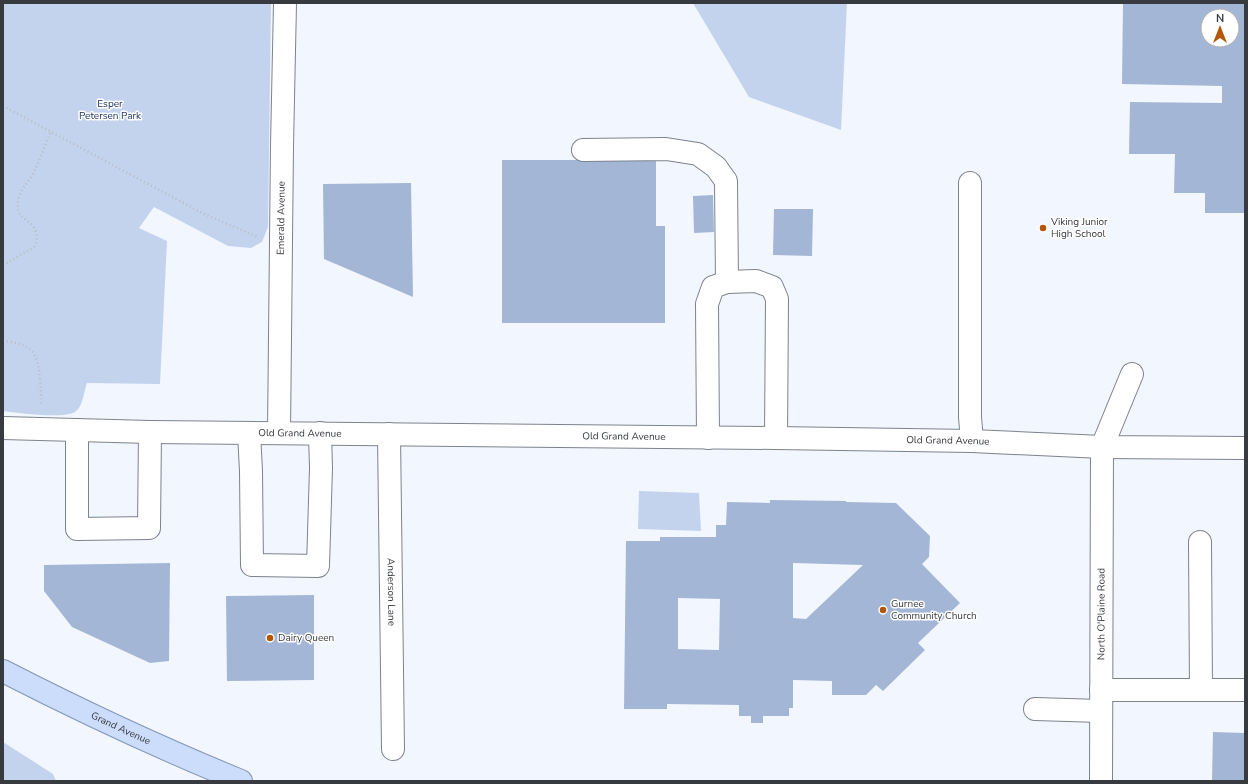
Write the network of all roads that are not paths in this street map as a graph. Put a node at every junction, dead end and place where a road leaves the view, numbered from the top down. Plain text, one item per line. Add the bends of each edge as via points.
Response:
1 (285, 3) edge
2 (583, 150) dead end
3 (970, 183) dead end
4 (727, 282) junction
5 (1132, 374) dead end
6 (3, 428) edge
7 (77, 430) junction
8 (150, 432) junction
9 (249, 433) junction
10 (279, 433) junction
11 (320, 433) junction
12 (389, 434) junction
13 (708, 438) junction
14 (776, 438) junction
15 (972, 441) junction
16 (1102, 447) junction
17 (1245, 448) edge
18 (1200, 542) dead end
19 (3, 671) edge
20 (1201, 690) junction
21 (1245, 690) edge
22 (1102, 700) junction
23 (1035, 709) dead end
24 (393, 750) dead end
25 (241, 781) edge
26 (1101, 781) edge

1 - 10 street, Emerald Avenue
2 - 4 street via 666,149 698,154 716,167 726,181
3 - 15 street
4 - 13 street via 713,287 707,304
4 - 14 street via 756,281 772,287 777,299
5 - 16 street
6 - 7 street, Old Grand Avenue
7 - 8 street, Old Grand Avenue
7 - 8 street via 77,529 149,528
8 - 9 street, Old Grand Avenue
9 - 10 street, Old Grand Avenue
9 - 11 street via 252,565 318,566
10 - 11 street, Old Grand Avenue
11 - 12 street, Old Grand Avenue
12 - 13 street, Old Grand Avenue
12 - 24 street, Anderson Lane
13 - 14 street, Old Grand Avenue
14 - 15 street, Old Grand Avenue
15 - 16 street, Old Grand Avenue
16 - 17 street, Old Grand Avenue
16 - 22 street, North O'Plaine Road
18 - 20 street
19 - 25 main road, Grand Avenue via 119,729
20 - 21 street
20 - 22 street
22 - 23 street
22 - 26 street, North O'Plaine Road

